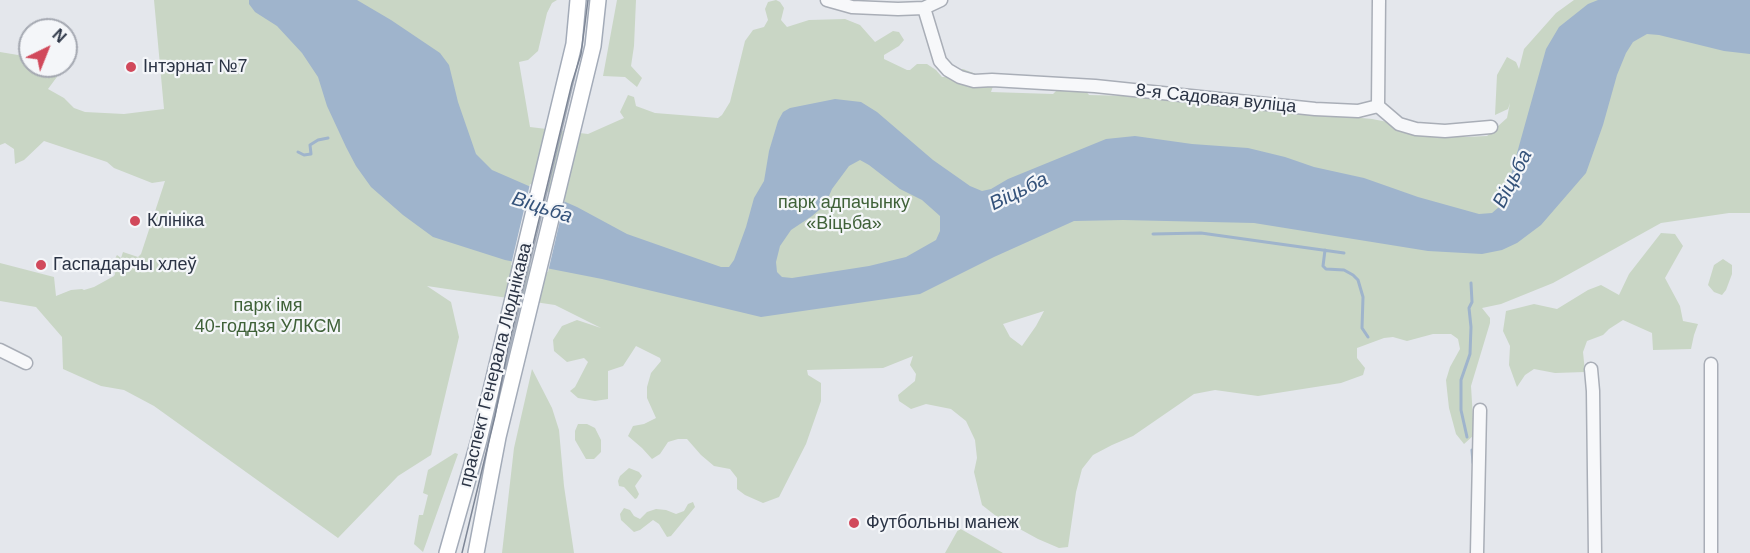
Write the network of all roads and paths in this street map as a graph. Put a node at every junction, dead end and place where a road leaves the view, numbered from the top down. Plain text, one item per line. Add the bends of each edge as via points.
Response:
1 (578, 0) edge
2 (598, 0) edge
3 (827, 0) edge
4 (941, 0) edge
5 (1379, 0) edge
6 (924, 8) junction
7 (1378, 106) junction
8 (1491, 127) dead end
9 (0, 350) edge
10 (26, 363) dead end
11 (1711, 364) dead end
12 (1591, 369) dead end
13 (1480, 410) dead end
14 (479, 440) junction
15 (497, 444) junction
16 (447, 553) edge
17 (476, 553) edge
18 (1477, 553) edge
19 (1595, 553) edge
20 (1711, 553) edge

1 - 14 main road, праспект Генерала Люднікава via 574,44
2 - 15 main road, праспект Генерала Люднікава via 593,46
3 - 6 street via 852,7
4 - 6 street
5 - 7 street
6 - 7 street, 8-я Садовая вуліца via 940,61 960,78 1095,86 1315,109 1358,111
7 - 8 street via 1399,124 1416,129
9 - 10 street
11 - 20 street
12 - 19 street
13 - 18 street
14 - 15 street
14 - 16 main road, праспект Генерала Люднікава
15 - 17 main road, праспект Генерала Люднікава

